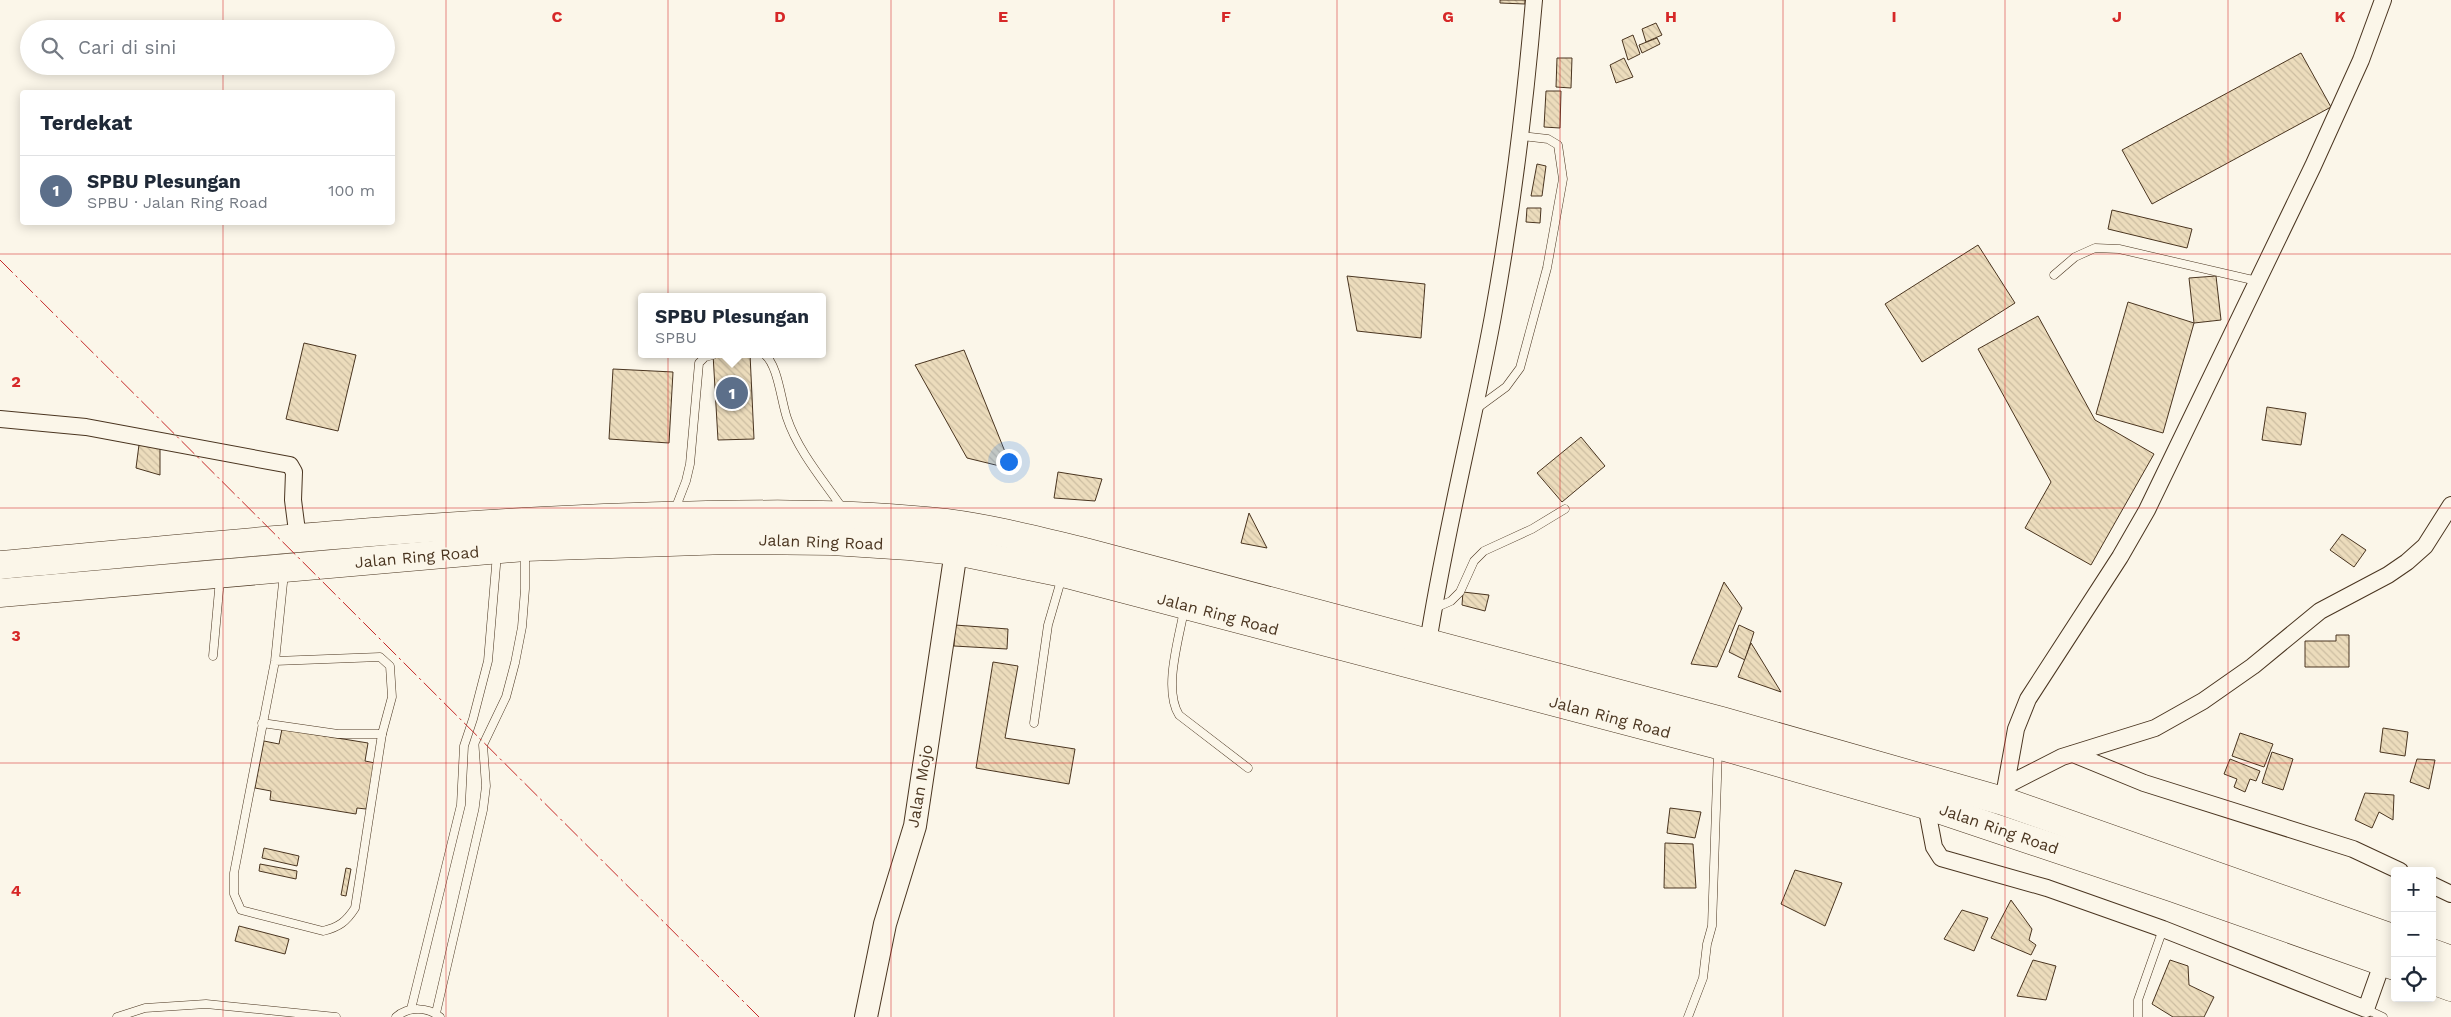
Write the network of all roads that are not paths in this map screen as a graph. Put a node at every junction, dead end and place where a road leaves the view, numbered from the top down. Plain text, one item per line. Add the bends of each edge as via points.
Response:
1 (1534, 0) edge
2 (2382, 0) edge
3 (1521, 136) junction
4 (2054, 275) dead end
5 (2257, 280) junction
6 (705, 358) edge
7 (767, 358) edge
8 (1473, 411) junction
9 (0, 419) edge
10 (2451, 505) edge
11 (1566, 509) dead end
12 (673, 516) junction
13 (849, 516) junction
14 (462, 524) junction
15 (298, 539) junction
16 (525, 547) junction
17 (497, 549) junction
18 (956, 551) junction
19 (465, 552) junction
20 (0, 565) edge
21 (285, 569) junction
22 (1063, 573) junction
23 (220, 574) junction
24 (0, 594) edge
25 (1185, 606) junction
26 (1433, 609) junction
27 (1428, 643) junction
28 (213, 656) dead end
29 (275, 661) junction
30 (262, 723) junction
31 (1034, 723) dead end
32 (382, 734) junction
33 (1718, 745) junction
34 (2073, 754) junction
35 (1248, 768) dead end
36 (2005, 793) junction
37 (1926, 805) junction
38 (2391, 867) edge
39 (2180, 876) junction
40 (2436, 887) edge
41 (2451, 894) edge
42 (2163, 928) junction
43 (2436, 954) edge
44 (2391, 956) edge
45 (2451, 960) edge
46 (2436, 981) edge
47 (2451, 987) edge
48 (2366, 1008) junction
49 (411, 1009) junction
50 (438, 1015) edge
51 (117, 1017) edge
52 (336, 1017) edge
53 (396, 1017) edge
54 (866, 1017) edge
55 (1688, 1017) edge
56 (2138, 1017) edge
57 (2383, 1017) edge

1 - 3 street
2 - 5 street via 2361,60
3 - 8 street via 1493,316
3 - 8 lane via 1548,139 1558,145 1562,188 1547,268 1520,368 1506,386
4 - 5 lane via 2075,257 2095,248 2120,249
5 - 36 street via 2147,510 2028,700 2016,729
6 - 12 lane via 699,363 690,464
7 - 13 lane via 772,366 787,419 801,448
8 - 26 street
9 - 15 street via 86,427 290,465 294,472 293,500
10 - 34 street via 2425,546 2407,562 2320,611 2253,666 2203,701 2155,728
11 - 26 lane via 1484,551 1474,561 1460,592 1451,601
12 - 13 highway, Jalan Ring Road
12 - 14 highway, Jalan Ring Road
13 - 27 highway, Jalan Ring Road via 945,523 997,532 1085,552
14 - 15 highway, Jalan Ring Road
14 - 19 highway
15 - 20 highway, Jalan Ring Road
16 - 17 highway, Jalan Ring Road
16 - 18 highway, Jalan Ring Road via 783,540
16 - 50 lane via 522,627 506,697 483,745 486,786 483,810
17 - 19 highway, Jalan Ring Road
17 - 49 lane via 488,661 464,746 461,805
18 - 22 highway, Jalan Ring Road
18 - 54 street, Jalan Mojo via 915,826 885,924
19 - 21 highway, Jalan Ring Road
21 - 23 highway, Jalan Ring Road
21 - 29 lane
22 - 25 highway, Jalan Ring Road
22 - 31 lane via 1048,626
23 - 24 highway, Jalan Ring Road
23 - 28 lane
25 - 33 highway, Jalan Ring Road
25 - 35 lane via 1171,693 1174,706 1179,715
26 - 27 street
27 - 36 highway, Jalan Ring Road
29 - 30 lane
29 - 32 lane via 380,657 390,666 392,697
30 - 32 lane via 338,734
30 - 32 lane via 234,873 236,903 241,910 323,931 336,928 355,908
33 - 37 highway, Jalan Ring Road
33 - 55 lane via 1712,926 1703,978
34 - 36 street via 2046,764
34 - 38 street via 2144,783 2353,850
36 - 39 highway, Jalan Ring Road
37 - 39 highway, Jalan Ring Road
37 - 42 street via 1934,847 1941,858 2048,888
39 - 44 highway, Jalan Ring Road
40 - 41 street
42 - 48 street
42 - 56 lane via 2138,1000
43 - 45 highway
44 - 48 street
46 - 47 highway
48 - 57 lane
49 - 50 lane via 424,1009
49 - 53 lane
51 - 52 lane via 145,1008 206,1004

